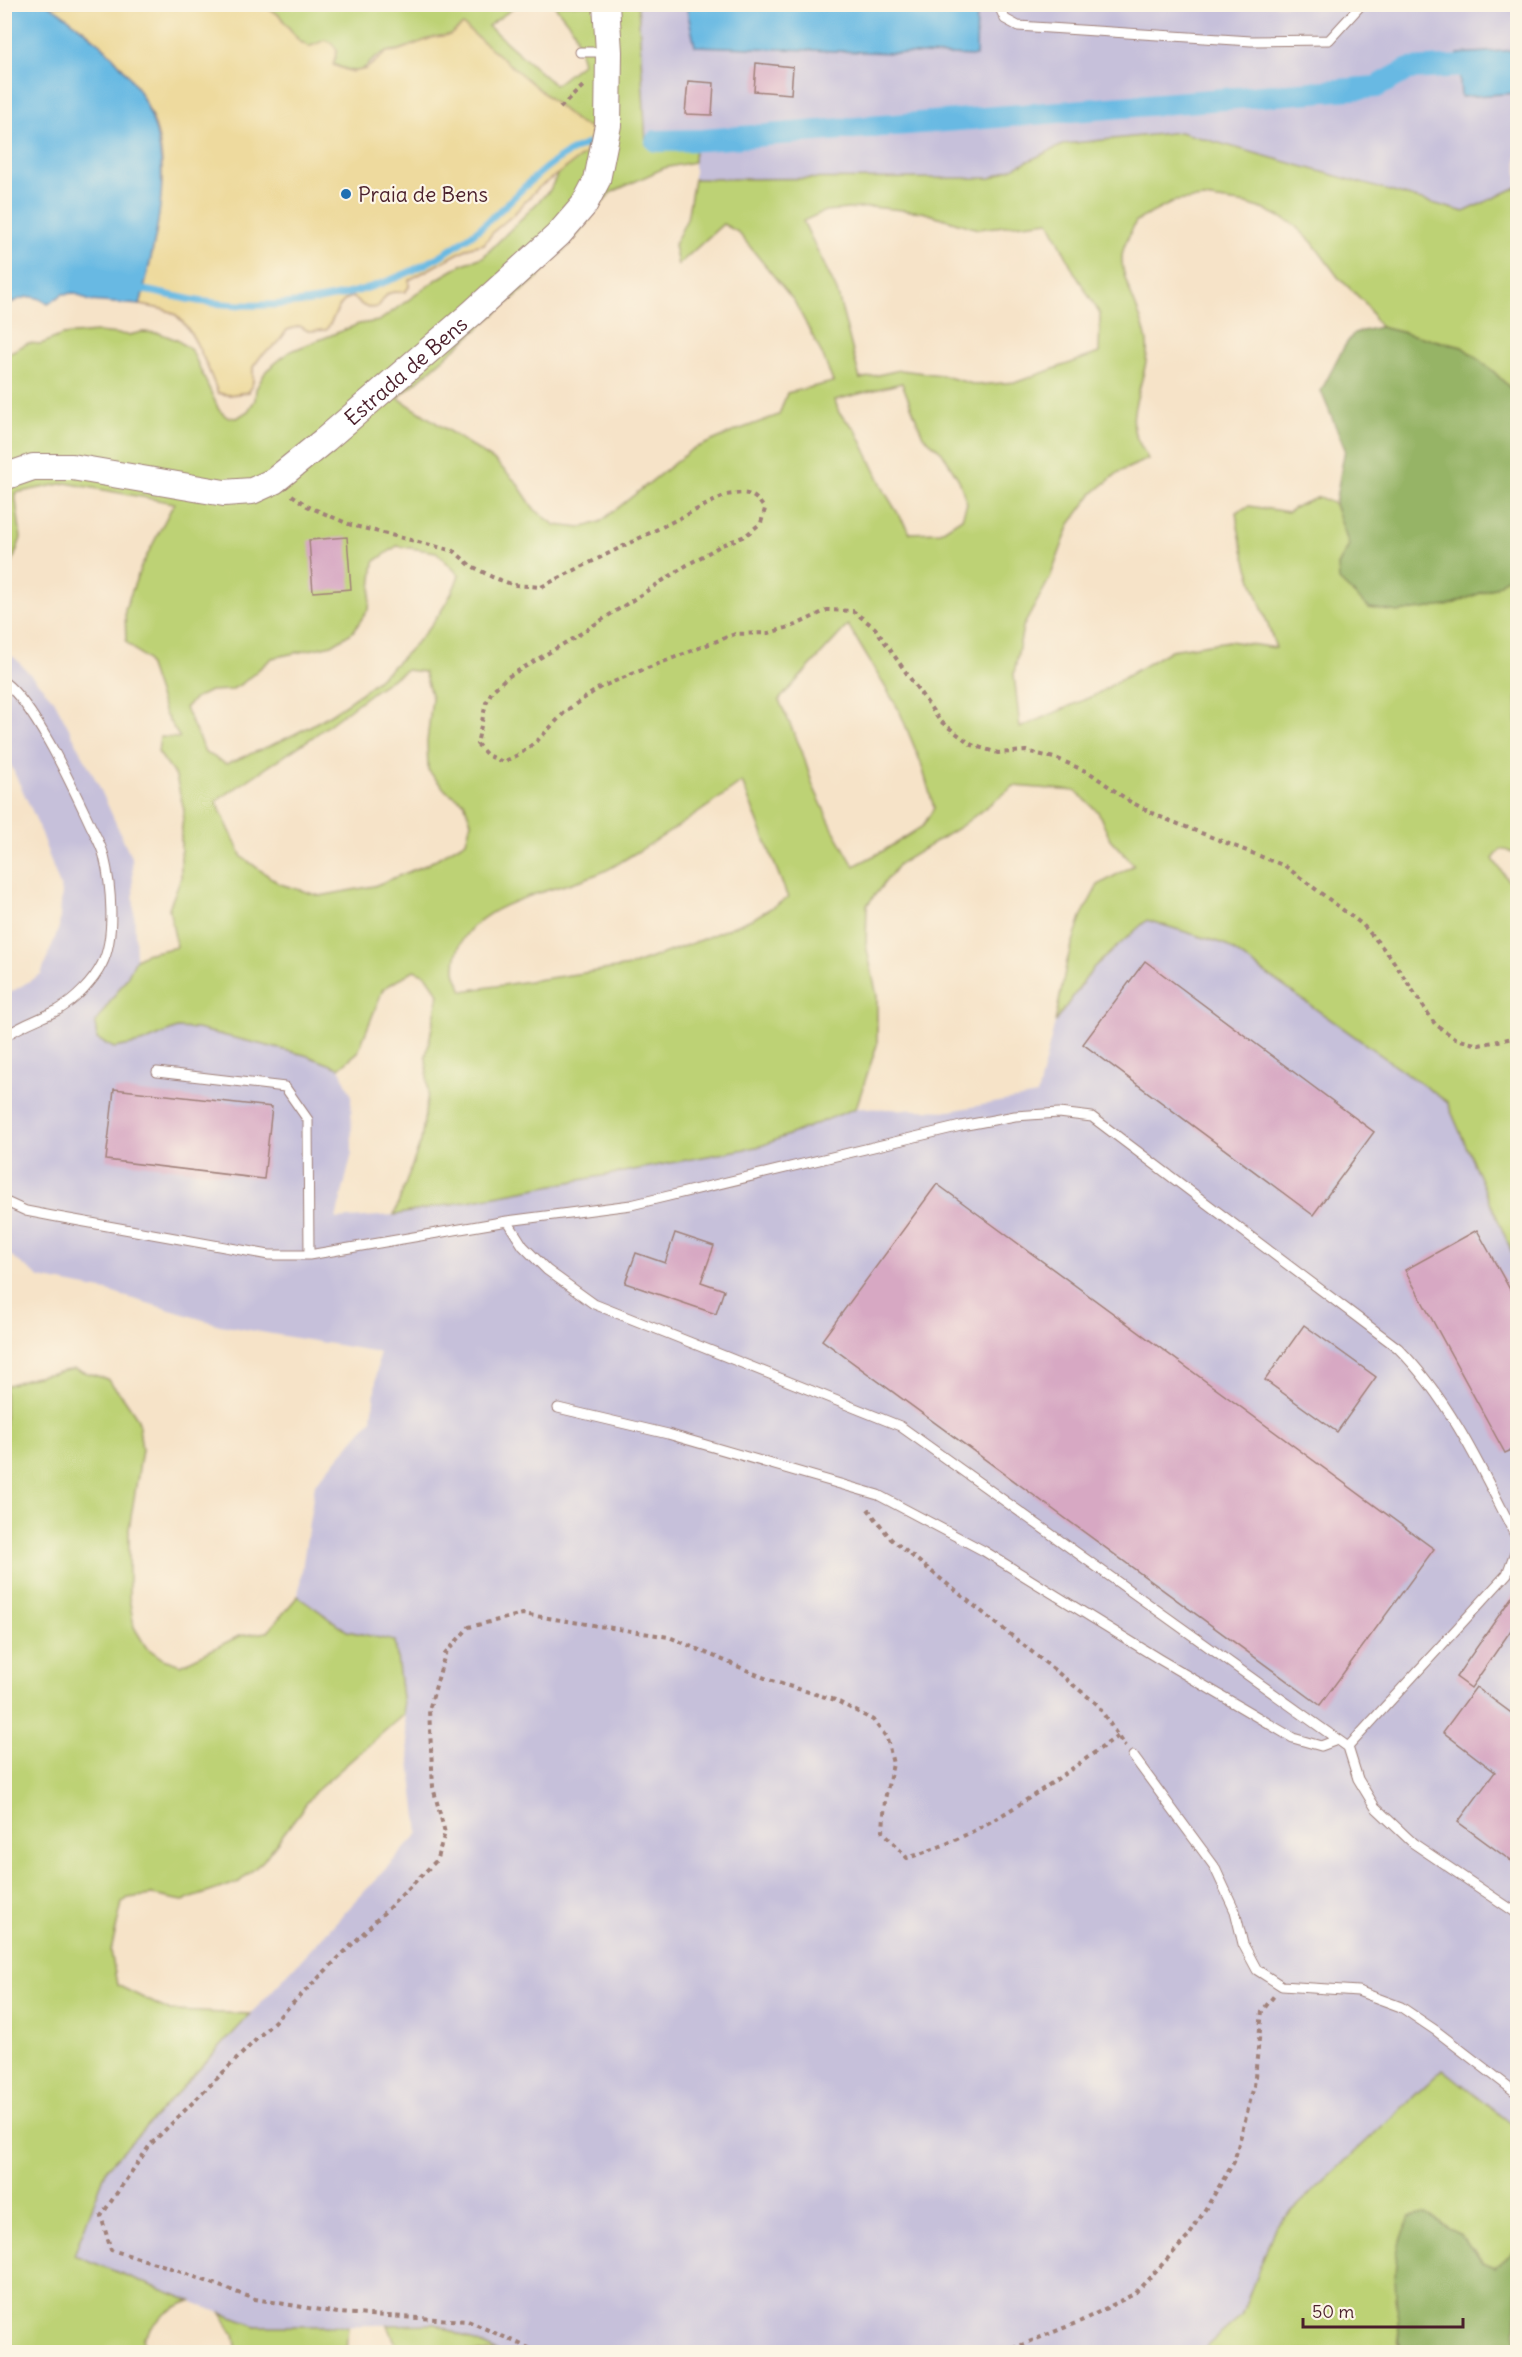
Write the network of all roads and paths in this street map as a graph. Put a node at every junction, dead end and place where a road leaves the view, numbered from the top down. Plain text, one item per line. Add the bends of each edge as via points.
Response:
1 (606, 4) edge
2 (998, 4) edge
3 (1362, 4) edge
4 (580, 52) dead end
5 (609, 52) junction
6 (591, 79) dead end
7 (560, 108) dead end
8 (4, 477) edge
9 (274, 481) junction
10 (4, 682) edge
11 (4, 1036) edge
12 (1518, 1037) edge
13 (157, 1072) dead end
14 (4, 1201) edge
15 (507, 1221) junction
16 (309, 1255) junction
17 (558, 1408) dead end
18 (853, 1489) junction
19 (1518, 1543) edge
20 (1118, 1736) junction
21 (1337, 1740) junction
22 (1348, 1747) junction
23 (1130, 1753) joint
24 (1518, 1914) edge
25 (1281, 1986) junction
26 (1518, 2094) edge
27 (538, 2352) edge
28 (1004, 2352) edge

1 - 5 street, Estrada de Bens
2 - 3 lane via 1005,19 1018,26 1251,41 1329,40
4 - 5 lane
5 - 9 street, Estrada de Bens via 608,125 597,180 584,205 558,235 471,315
6 - 7 path
8 - 9 street, Estrada de Bens via 33,467 72,467 224,493 252,491
9 - 12 path via 307,506 351,525 454,551 492,577 514,585 541,587 726,495 756,496 765,509 761,523 745,536 687,565 506,678 492,691 477,744 487,755 503,762 520,754 567,710 599,688 632,674 735,634 770,633 828,610 853,611 875,628 940,721 972,745 998,753 1026,751 1058,759 1090,773 1128,801 1158,816 1285,867 1363,925 1390,956 1435,1024 1456,1039 1479,1044
10 - 11 lane via 33,716 74,788 104,855 111,926 103,963 84,990 60,1009
13 - 16 lane via 285,1087 308,1120
14 - 16 lane via 27,1211 269,1255
15 - 16 lane
15 - 19 lane via 630,1205 1016,1116 1059,1113 1092,1118 1398,1348 1419,1369 1445,1407
15 - 21 lane via 523,1246 547,1270 594,1304 900,1426
17 - 18 lane via 668,1434
18 - 20 path via 891,1539 1097,1704
18 - 21 lane via 878,1495 984,1551 1293,1738 1321,1746
19 - 22 lane via 1507,1574
20 - 23 path
20 - 27 path via 1015,1808 939,1848 907,1857 883,1831 893,1764 887,1738 873,1720 835,1700 772,1681 669,1636 523,1614 469,1627 445,1654 429,1710 433,1787 445,1833 436,1861 150,2145 101,2216 111,2250 255,2299 338,2313 468,2321
21 - 22 lane
22 - 24 lane via 1358,1779 1375,1807 1413,1843
23 - 25 lane via 1214,1866 1234,1911 1243,1944 1257,1970
25 - 26 lane via 1358,1991 1401,2007
25 - 28 path via 1262,2011 1254,2086 1234,2162 1189,2236 1134,2294 1081,2321

